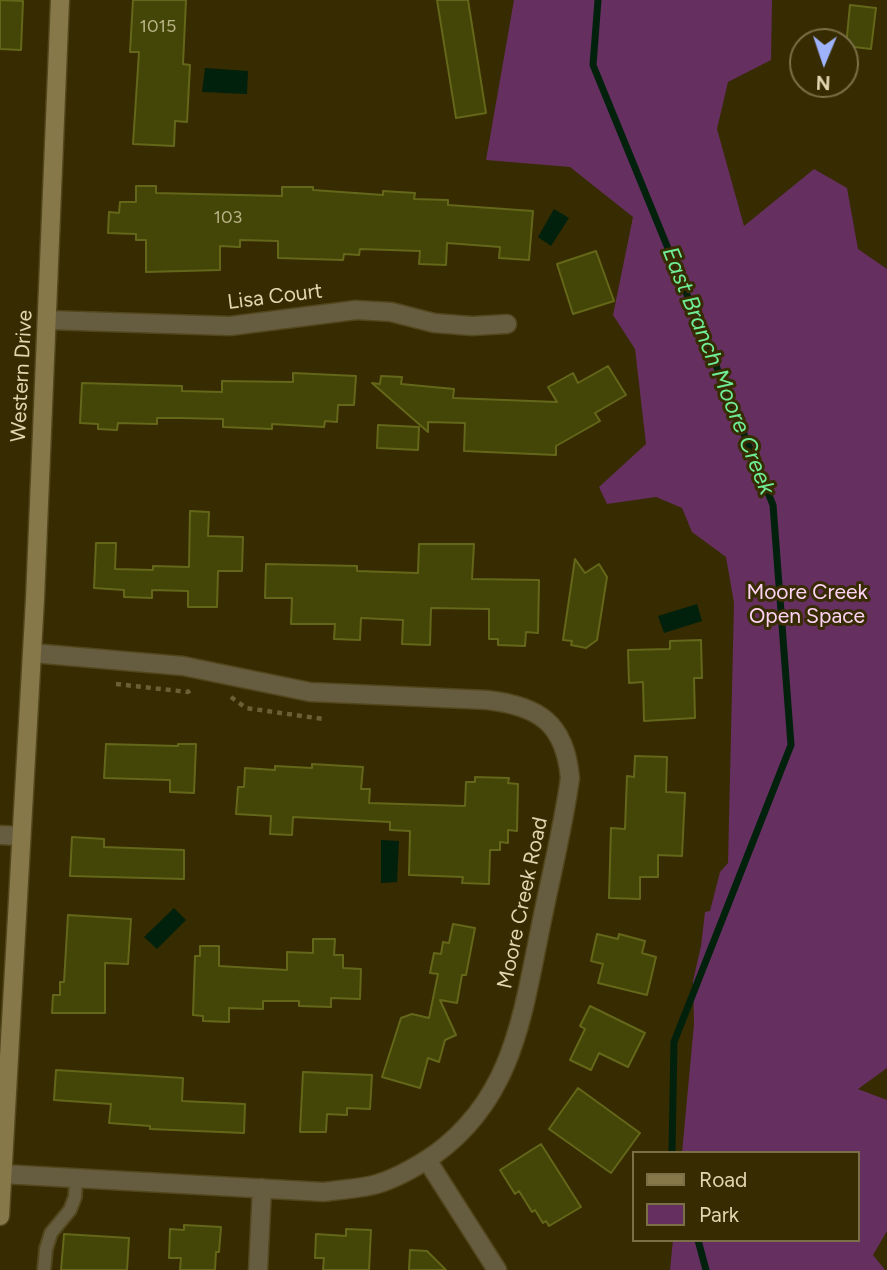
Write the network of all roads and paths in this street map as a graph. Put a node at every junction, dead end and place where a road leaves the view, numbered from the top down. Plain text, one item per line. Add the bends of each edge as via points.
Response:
1 (60, 0) edge
2 (47, 320) junction
3 (507, 324) dead end
4 (32, 653) junction
5 (116, 684) dead end
6 (198, 686) dead end
7 (227, 693) dead end
8 (323, 719) dead end
9 (0, 835) edge
10 (20, 836) junction
11 (5, 1014) edge
12 (427, 1160) junction
13 (2, 1174) junction
14 (76, 1179) junction
15 (262, 1188) junction
16 (0, 1216) edge
17 (44, 1270) edge
18 (258, 1270) edge
19 (497, 1270) edge

1 - 2 street, Western Drive
2 - 3 street, Lisa Court via 230,326 356,310 391,312 435,323
2 - 4 street, Western Drive
4 - 10 street, Western Drive
4 - 12 street, Moore Creek Road via 183,666 310,691 513,703 537,713 555,730 568,755 570,778 522,1019 502,1077 473,1121
5 - 6 path via 188,691
7 - 8 path via 246,708
9 - 10 street
10 - 11 street, Western Drive
11 - 13 street, Western Drive
12 - 15 street, Moore Creek Road via 375,1185 324,1192
12 - 19 street
13 - 14 street, Moore Creek Road
13 - 16 street, Western Drive
14 - 15 street, Moore Creek Road
14 - 17 lane via 70,1210 51,1233
15 - 18 street

